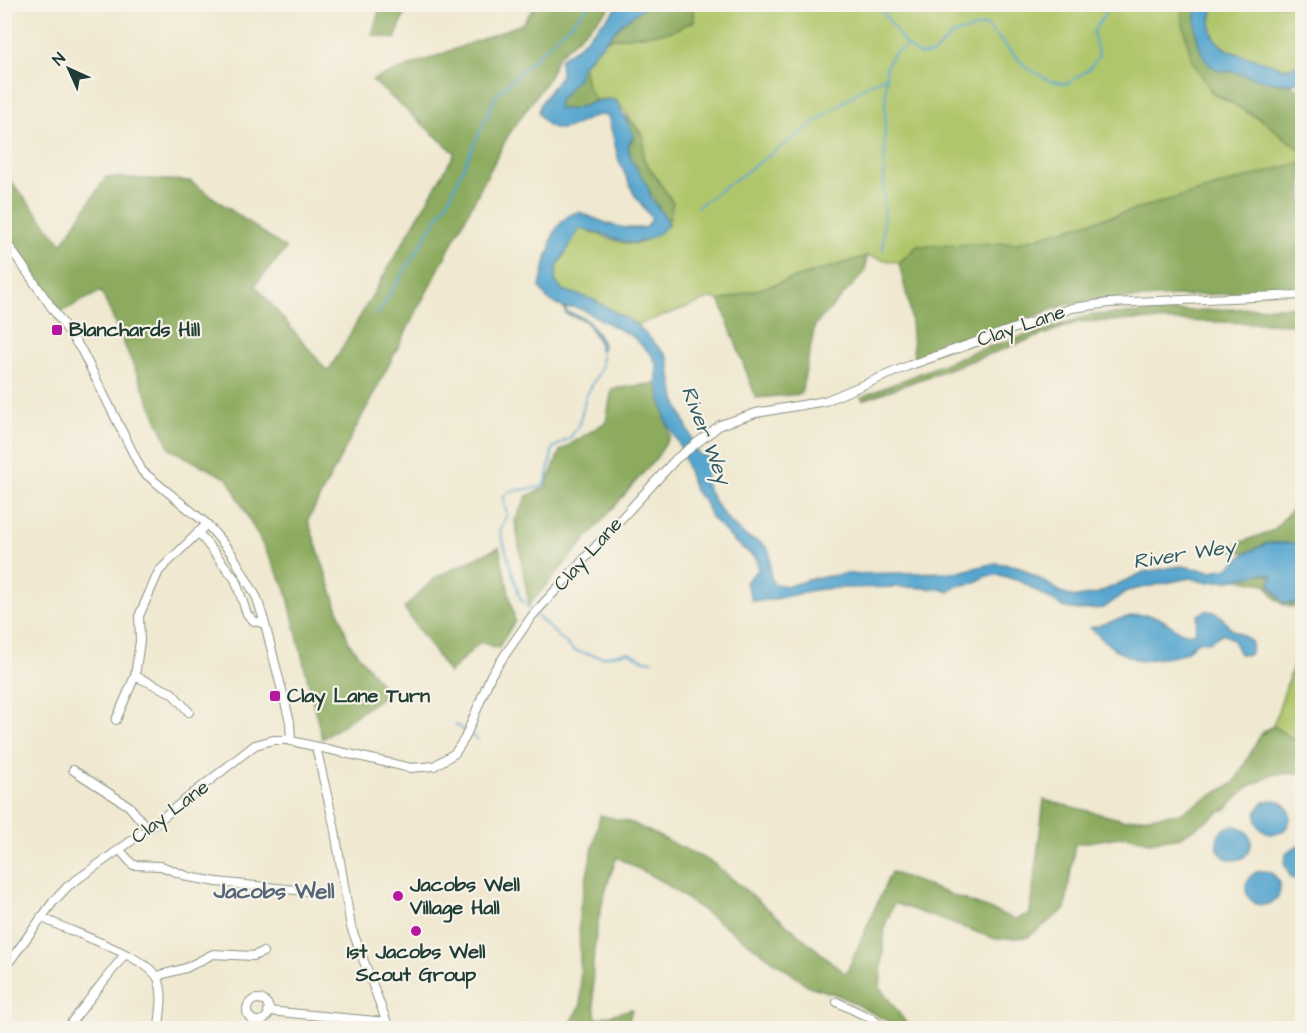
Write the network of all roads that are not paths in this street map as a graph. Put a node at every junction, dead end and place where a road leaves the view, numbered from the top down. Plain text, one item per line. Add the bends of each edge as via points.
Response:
1 (4, 239) edge
2 (1302, 296) edge
3 (207, 524) junction
4 (198, 532) junction
5 (265, 624) junction
6 (135, 676) junction
7 (189, 712) dead end
8 (116, 720) dead end
9 (291, 741) junction
10 (316, 747) junction
11 (74, 770) dead end
12 (148, 829) junction
13 (120, 850) junction
14 (306, 891) dead end
15 (41, 917) junction
16 (263, 952) dead end
17 (125, 954) junction
18 (4, 969) edge
19 (157, 976) junction
20 (837, 1002) dead end
21 (268, 1011) dead end
22 (388, 1025) edge
23 (67, 1029) edge
24 (159, 1029) edge
25 (884, 1029) edge

1 - 3 street via 82,351 142,471
2 - 10 street, Clay Lane via 1109,303 1072,308 908,366 825,401 730,421 681,454 535,613 491,675 461,746 445,761 425,768 404,767
3 - 4 street
3 - 5 street via 232,554
4 - 5 street via 235,579 247,614
4 - 6 street via 159,571 139,616
5 - 9 street via 290,722
6 - 7 street via 172,693
6 - 8 street
9 - 10 street, Clay Lane
9 - 12 street, Clay Lane via 273,740 251,748
10 - 22 street via 351,927
11 - 12 street via 129,806
12 - 13 street, Clay Lane
13 - 14 street via 133,866 160,866 218,882
13 - 15 street, Clay Lane via 68,886
15 - 17 street
15 - 18 street, Clay Lane
16 - 19 street via 253,956 213,954 186,968
17 - 19 street via 149,966
17 - 23 street
19 - 24 street via 161,997
20 - 25 street
21 - 22 street

